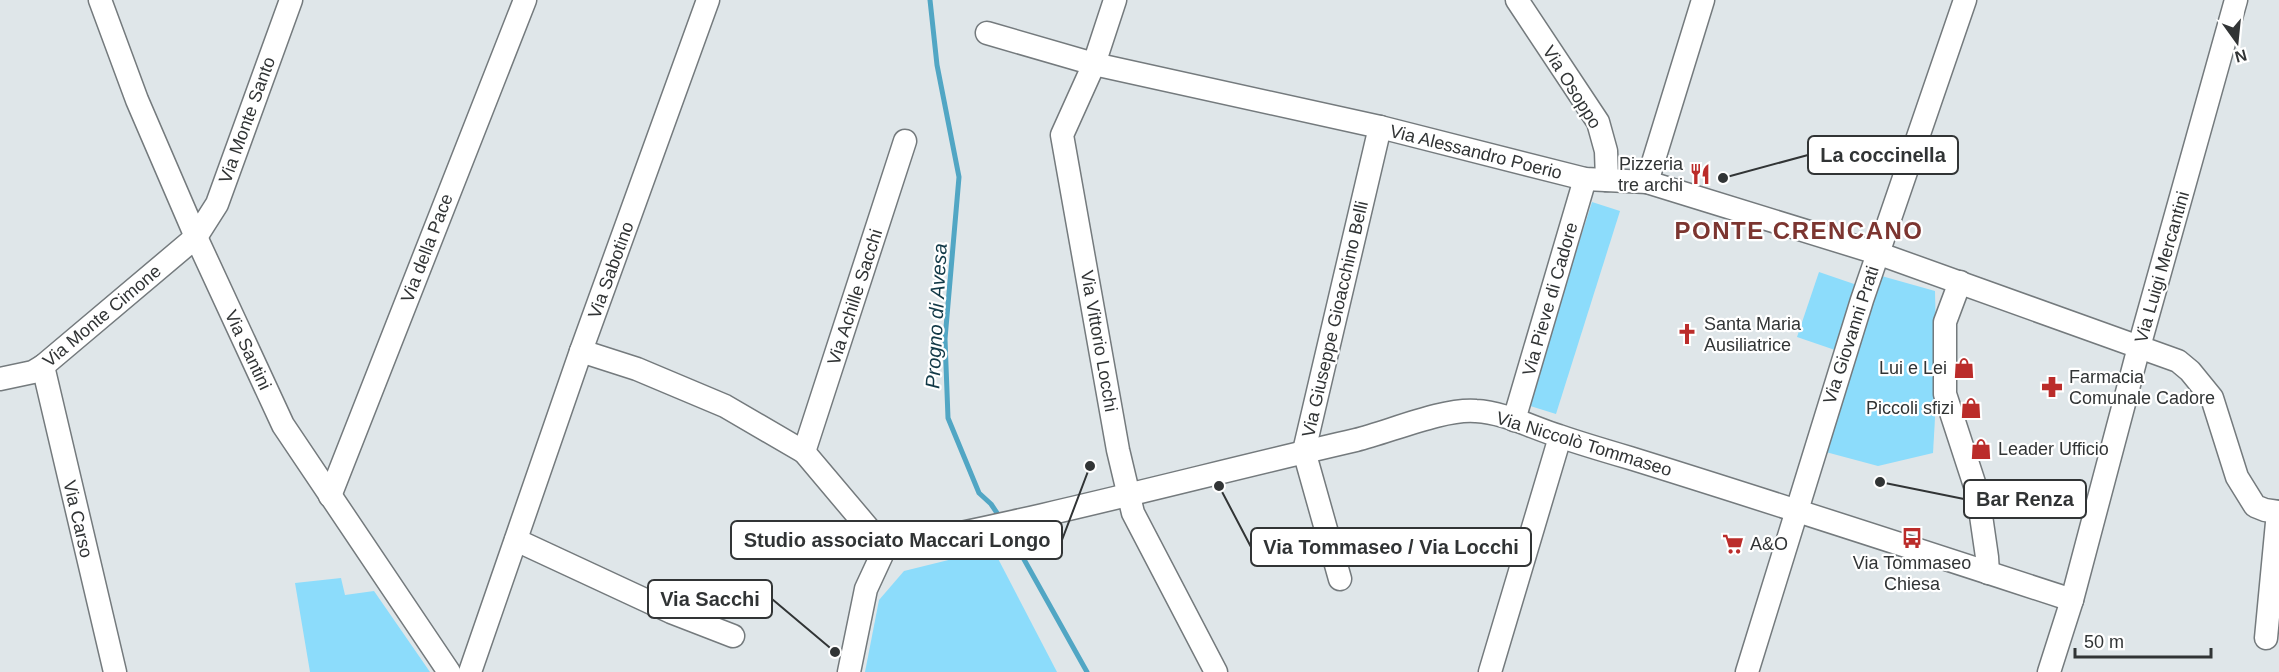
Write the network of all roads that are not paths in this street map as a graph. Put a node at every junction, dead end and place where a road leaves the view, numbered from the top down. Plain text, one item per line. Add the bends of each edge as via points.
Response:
1 (99, 0) edge
2 (291, 0) edge
3 (525, 0) edge
4 (708, 0) edge
5 (1115, 0) edge
6 (1517, 0) edge
7 (1703, 0) edge
8 (1965, 0) edge
9 (2236, 0) edge
10 (987, 33) dead end
11 (1094, 64) junction
12 (1380, 127) junction
13 (905, 141) dead end
14 (1596, 180) junction
15 (1647, 182) junction
16 (196, 237) junction
17 (1877, 253) junction
18 (1960, 282) junction
19 (2139, 347) junction
20 (581, 351) junction
21 (43, 366) junction
22 (0, 379) edge
23 (1514, 420) junction
24 (1560, 437) junction
25 (1304, 451) junction
26 (804, 452) junction
27 (330, 496) junction
28 (1131, 504) junction
29 (1796, 510) junction
30 (2278, 512) edge
31 (516, 540) junction
32 (885, 548) junction
33 (1988, 573) junction
34 (1340, 579) dead end
35 (2072, 600) junction
36 (733, 636) dead end
37 (2266, 639) dead end
38 (115, 672) edge
39 (449, 672) edge
40 (470, 672) edge
41 (849, 672) edge
42 (1216, 672) edge
43 (1490, 672) edge
44 (1747, 672) edge
45 (2049, 672) edge

1 - 16 street, Via Santini
2 - 16 street, Via Monte Santo via 217,204
3 - 27 street, Via della Pace
4 - 20 street, Via Sabotino
5 - 11 street, Via Vittorio Locchi
6 - 14 street, Via Osoppo via 1598,122 1606,151
7 - 15 street
8 - 17 street, Via Giovanni Prati
9 - 19 street, Via Luigi Mercantini
10 - 11 street, Via Alessandro Poerio
11 - 12 street, Via Alessandro Poerio
11 - 28 street, Via Vittorio Locchi via 1062,135
12 - 14 street, Via Alessandro Poerio
12 - 25 street, Via Giuseppe Gioacchino Belli
13 - 26 street, Via Achille Sacchi
14 - 15 street, Via Alessandro Poerio
14 - 23 street, Via Pieve di Cadore
15 - 17 street, Via Alessandro Poerio
16 - 21 street, Via Monte Cimone
16 - 27 street, Via Santini via 284,425
17 - 18 street, Via Alessandro Poerio
17 - 29 street, Via Giovanni Prati
18 - 19 street, Via Alessandro Poerio
18 - 33 street via 1945,322 1945,394 1978,495
19 - 30 street, Via Alessandro Poerio via 2178,361 2198,381 2212,398 2237,477 2255,506
19 - 35 street, Via Luigi Mercantini
20 - 26 street via 637,369 725,406
20 - 31 street, Via Sabotino
21 - 22 street, Via Monte Cimone
21 - 38 street, Via Carso
23 - 24 street, Via Niccolò Tommaseo
23 - 25 street, Via Niccolò Tommaseo via 1476,410 1446,414
24 - 29 street, Via Niccolò Tommaseo
24 - 43 street
25 - 28 street, Via Niccolò Tommaseo
25 - 34 street, Via Giuseppe Gioacchino Belli
26 - 32 street
27 - 39 street, Via Santini
28 - 32 street, Via Niccolò Tommaseo via 1022,519
28 - 42 street, Via Vittorio Locchi
29 - 33 street, Via Niccolò Tommaseo
29 - 44 street, Via Giovanni Prati
30 - 37 street, Via Alessandro Poerio
31 - 36 street via 671,612
31 - 40 street, Via Sabotino
32 - 41 street via 866,589
33 - 35 street, Via Niccolò Tommaseo
35 - 45 street, Via Luigi Mercantini

